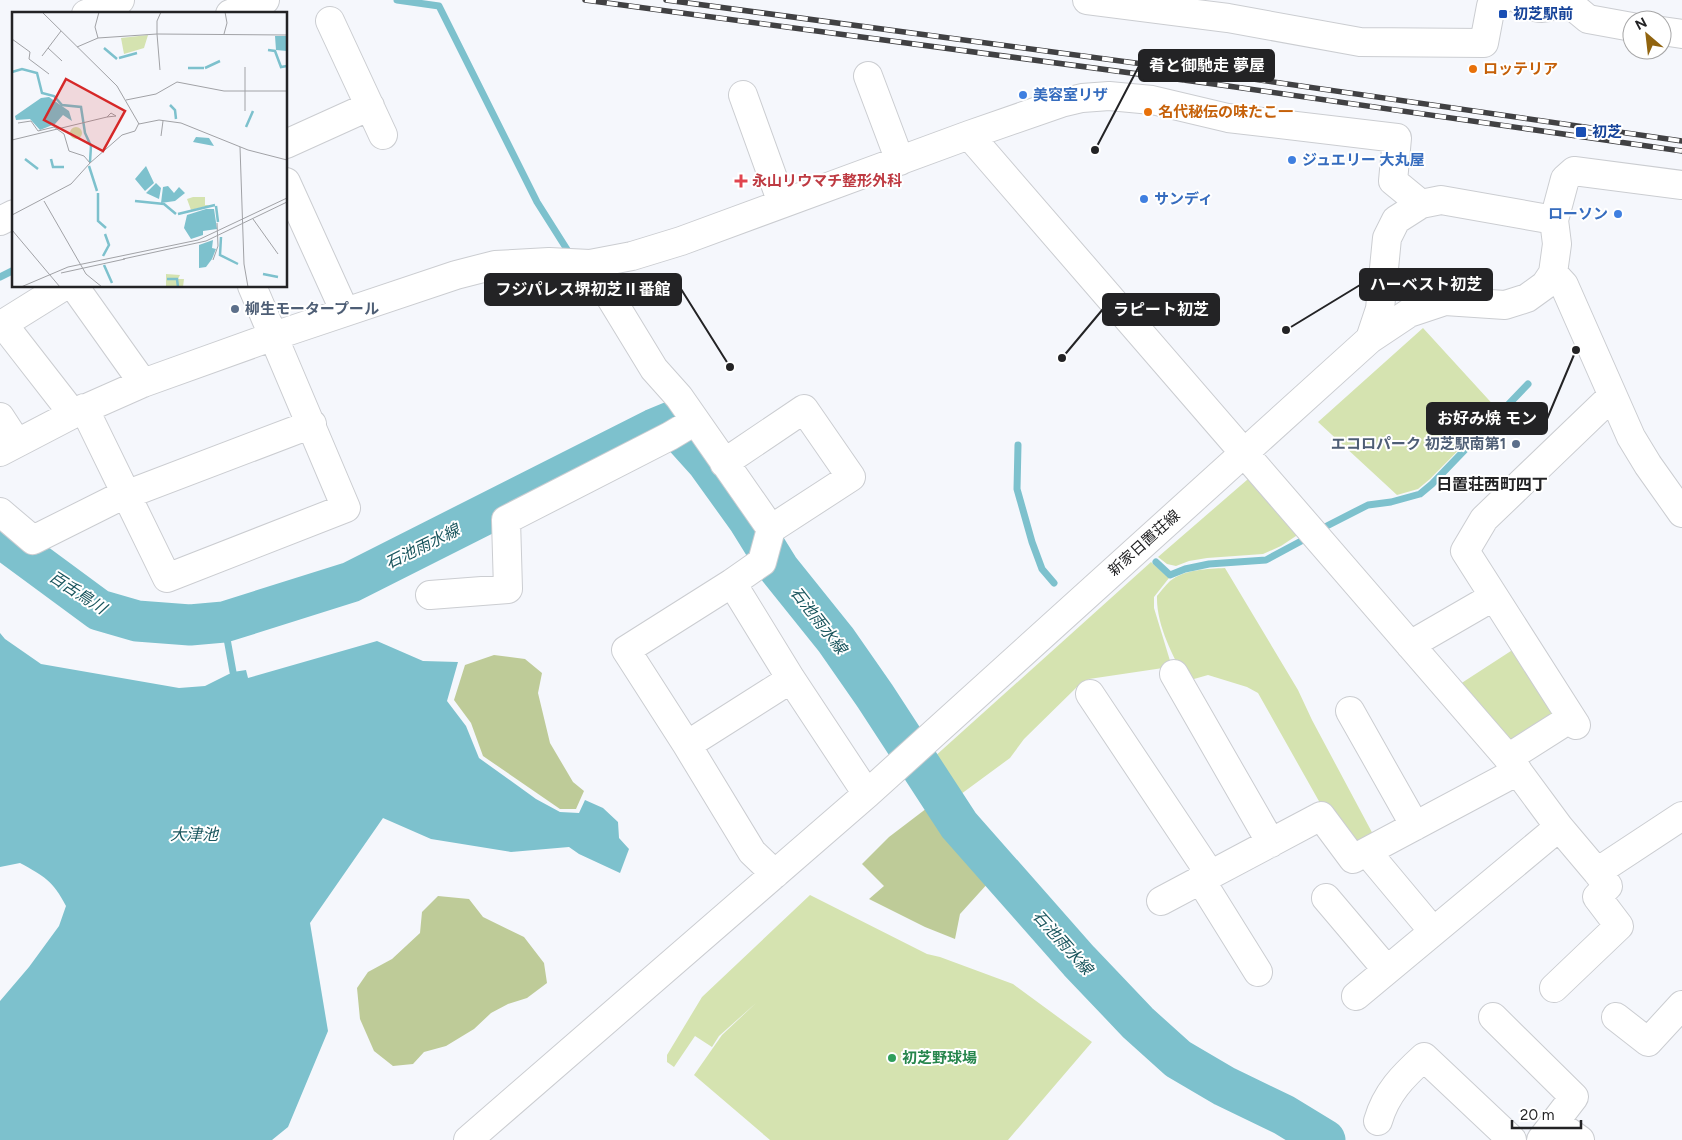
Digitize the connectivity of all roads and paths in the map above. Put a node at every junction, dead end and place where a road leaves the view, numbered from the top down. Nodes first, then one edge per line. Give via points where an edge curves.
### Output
1 (121, 0) edge
2 (265, 0) edge
3 (1087, 0) edge
4 (1501, 0) edge
5 (1520, 0) edge
6 (1564, 0) edge
7 (91, 12) edge
8 (128, 12) edge
9 (235, 12) edge
10 (330, 21) dead end
11 (1622, 25) edge
12 (868, 76) dead end
13 (743, 95) dead end
14 (370, 106) junction
15 (384, 135) dead end
16 (969, 135) junction
17 (288, 143) edge
18 (900, 161) junction
19 (1682, 185) edge
20 (288, 186) edge
21 (782, 203) junction
22 (1421, 204) junction
23 (12, 215) edge
24 (1554, 220) junction
25 (0, 221) edge
26 (590, 264) junction
27 (1553, 273) junction
28 (61, 288) edge
29 (75, 288) edge
30 (253, 288) edge
31 (345, 312) junction
32 (274, 336) junction
33 (1370, 339) junction
34 (143, 383) junction
35 (1612, 396) junction
36 (78, 411) junction
37 (0, 417) edge
38 (695, 421) junction
39 (312, 424) junction
40 (9, 448) edge
41 (1244, 452) junction
42 (724, 463) junction
43 (127, 495) junction
44 (0, 512) edge
45 (1682, 514) edge
46 (766, 545) junction
47 (732, 583) junction
48 (430, 595) dead end
49 (1493, 596) junction
50 (1410, 645) junction
51 (1174, 674) dead end
52 (791, 678) junction
53 (1090, 694) dead end
54 (1350, 711) dead end
55 (687, 745) junction
56 (1513, 765) junction
57 (866, 794) junction
58 (1682, 816) edge
59 (1415, 826) junction
60 (1559, 827) junction
61 (1271, 843) junction
62 (1367, 852) junction
63 (1597, 872) junction
64 (775, 874) junction
65 (1205, 877) junction
66 (1326, 898) dead end
67 (1161, 901) dead end
68 (1433, 931) junction
69 (1387, 970) junction
70 (1258, 972) dead end
71 (1569, 979) dead end
72 (1356, 996) dead end
73 (1682, 1005) edge
74 (1493, 1017) dead end
75 (1616, 1017) dead end
76 (1378, 1121) dead end
77 (1548, 1131) edge
78 (468, 1140) edge
79 (1512, 1140) edge
80 (1580, 1140) edge

1 - 7 street
1 - 8 street
2 - 9 street
3 - 4 street via 1228,18 1360,42 1484,43 1491,6
5 - 6 street via 1528,6 1547,8
6 - 11 street via 1588,19
10 - 14 street
12 - 18 street
13 - 21 street
14 - 15 street
14 - 17 street
16 - 18 street
16 - 22 street via 1082,98 1109,96 1152,100 1228,118 1397,138 1393,181
16 - 41 street
18 - 21 street
19 - 24 street via 1574,171 1565,179
20 - 31 street
21 - 26 street via 681,242
22 - 24 street via 1441,200
22 - 33 street via 1396,220 1387,238 1380,309
23 - 25 street
24 - 27 street
26 - 31 street via 494,264
26 - 38 street via 654,369
27 - 33 street, 新家日置荘線 via 1545,285 1527,298 1505,305 1445,301 1409,313
27 - 35 street via 1564,285
28 - 36 street via 3,324
29 - 34 street
30 - 32 street
31 - 32 street
32 - 34 street
32 - 39 street
33 - 41 street, 新家日置荘線
34 - 36 street
35 - 45 street via 1631,437
35 - 49 street via 1484,519 1465,551
36 - 40 street
36 - 43 street
37 - 40 street
38 - 42 street
38 - 48 street via 506,520 508,589
39 - 43 street
39 - 43 street via 346,508 167,578
41 - 50 street
41 - 57 street, 新家日置荘線
42 - 46 street
42 - 46 street via 804,409 851,478
43 - 44 street via 33,540
46 - 47 street
47 - 52 street
47 - 55 street via 626,650
49 - 50 street
49 - 56 street via 1573,722
50 - 56 street
51 - 61 street
52 - 55 street
52 - 57 street
53 - 65 street
54 - 59 street
55 - 64 street via 752,852
56 - 59 street
56 - 60 street
57 - 64 street, 新家日置荘線
58 - 63 street
59 - 62 street
60 - 63 street
60 - 68 street
61 - 62 street via 1321,816 1353,859
61 - 65 street
62 - 68 street
63 - 71 street via 1608,886 1597,897 1618,926
64 - 78 street, 新家日置荘線
65 - 67 street
65 - 70 street
66 - 69 street
68 - 69 street
69 - 72 street
73 - 75 street via 1648,1042
74 - 77 street via 1574,1097
76 - 79 street via 1382,1106 1400,1079 1424,1057
77 - 80 street

